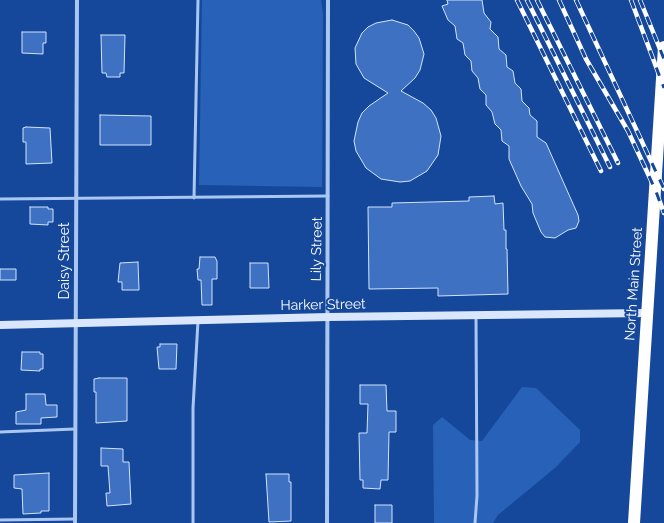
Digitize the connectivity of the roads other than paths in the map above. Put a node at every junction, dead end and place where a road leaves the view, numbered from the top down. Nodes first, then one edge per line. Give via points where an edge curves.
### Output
1 (77, 0) edge
2 (198, 0) edge
3 (328, 0) edge
4 (664, 47) edge
5 (329, 196) junction
6 (194, 198) junction
7 (0, 199) edge
8 (76, 200) junction
9 (647, 313) junction
10 (476, 315) junction
11 (328, 318) junction
12 (198, 321) junction
13 (76, 324) junction
14 (0, 325) edge
15 (75, 429) junction
16 (0, 432) edge
17 (0, 520) edge
18 (75, 521) edge
19 (193, 523) edge
20 (327, 523) edge
21 (475, 523) edge
22 (634, 523) edge

1 - 8 street, Daisy Street
2 - 6 lane
3 - 5 street, Lily Street
4 - 9 highway, North Main Street
5 - 6 lane
5 - 11 street, Lily Street
6 - 8 lane
7 - 8 lane
8 - 13 street, Daisy Street
9 - 10 street, Harker Street
9 - 22 highway, North Main Street
10 - 11 street, Harker Street
10 - 21 lane
11 - 12 street, Harker Street
11 - 20 street, Lily Street
12 - 13 street, Harker Street
12 - 19 lane via 193,408
13 - 14 street, Harker Street
13 - 15 street, Daisy Street
15 - 16 lane
15 - 18 street, Daisy Street
17 - 18 lane

